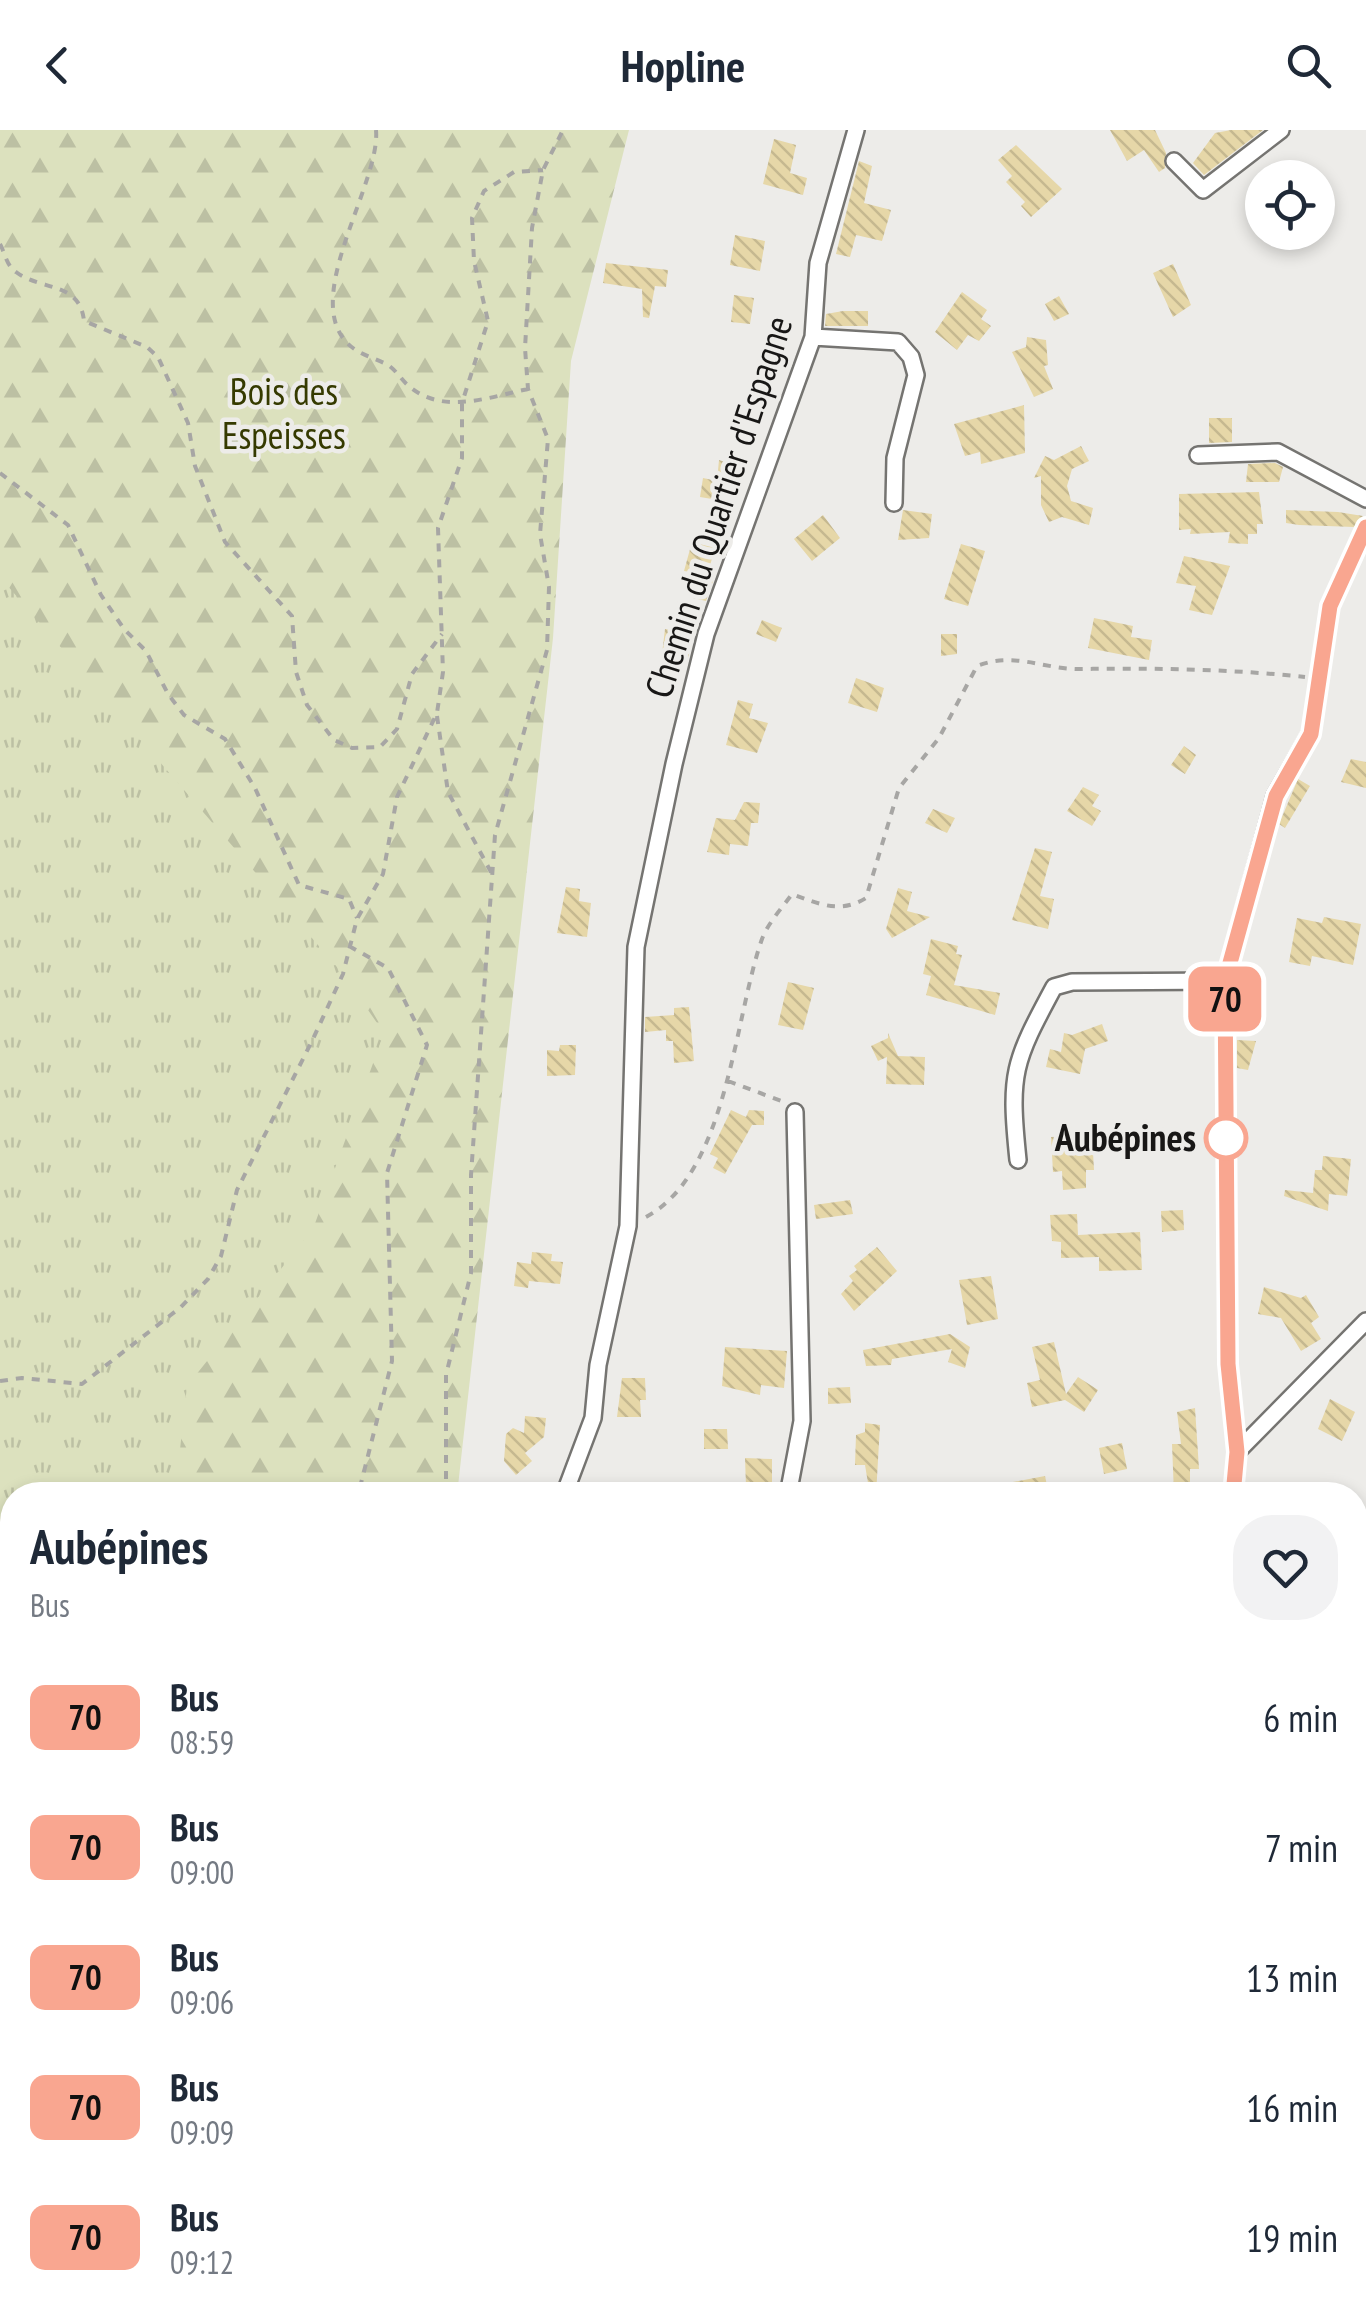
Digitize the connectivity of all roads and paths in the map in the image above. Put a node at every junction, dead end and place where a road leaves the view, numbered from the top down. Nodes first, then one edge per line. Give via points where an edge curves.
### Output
1 (376, 130) edge
2 (561, 130) edge
3 (856, 130) edge
4 (1281, 130) edge
5 (1174, 162) dead end
6 (543, 170) junction
7 (0, 244) edge
8 (813, 337) junction
9 (528, 389) junction
10 (462, 404) junction
11 (1198, 455) dead end
12 (0, 473) edge
13 (1366, 499) edge
14 (894, 503) dead end
15 (1366, 527) edge
16 (444, 630) junction
17 (1319, 678) junction
18 (436, 713) junction
19 (492, 874) junction
20 (357, 919) junction
21 (349, 946) junction
22 (1225, 981) junction
23 (728, 1081) junction
24 (795, 1112) joint
25 (1018, 1160) dead end
26 (628, 1226) junction
27 (1366, 1322) edge
28 (0, 1382) edge
29 (1237, 1452) junction
30 (361, 1482) edge
31 (446, 1482) edge
32 (569, 1482) edge
33 (790, 1482) edge
34 (1234, 1482) edge

1 - 10 path via 378,153 334,267 338,328 352,347 391,367 409,387 431,400
2 - 6 path
3 - 8 street, Chemin du Quartier d'Espagne via 818,262
4 - 5 street via 1204,190
6 - 9 path via 532,228
6 - 10 path via 514,172 484,191 472,218 488,321
7 - 16 path via 18,274 67,290 82,306 84,321 158,356 188,422 195,466 225,542 292,616 296,672 307,704 334,740 352,748 380,746 397,729 412,674
8 - 14 street via 898,342 910,357 916,375 895,458
8 - 26 street, Chemin du Quartier d'Espagne via 706,634 636,947
9 - 10 path
9 - 19 path via 548,440 540,534 549,587 548,650 495,835
10 - 16 path via 462,458 438,528
11 - 13 street via 1278,452
12 - 20 path via 68,525 102,595 146,651 168,694 184,715 225,739 299,884 350,900
15 - 17 street via 1330,606
16 - 18 path
17 - 22 street via 1311,734 1276,796
17 - 23 path via 1222,668 1079,670 998,658 977,666 939,738 899,788 866,898 850,908 792,894 763,937
18 - 19 path via 448,792
18 - 20 path via 397,797 384,874
19 - 31 path via 470,1175 471,1273 446,1375
20 - 21 path
21 - 28 path via 312,1041 237,1190 208,1279 82,1384
21 - 30 path via 388,968 427,1045 387,1172 392,1362
22 - 25 street via 1054,986 1014,1073
22 - 29 street via 1228,1364
23 - 24 path via 780,1098
23 - 26 path via 687,1181 663,1208
24 - 33 street via 802,1421
26 - 32 street, Chemin du Quartier d'Espagne via 593,1418
27 - 29 street
29 - 34 street

